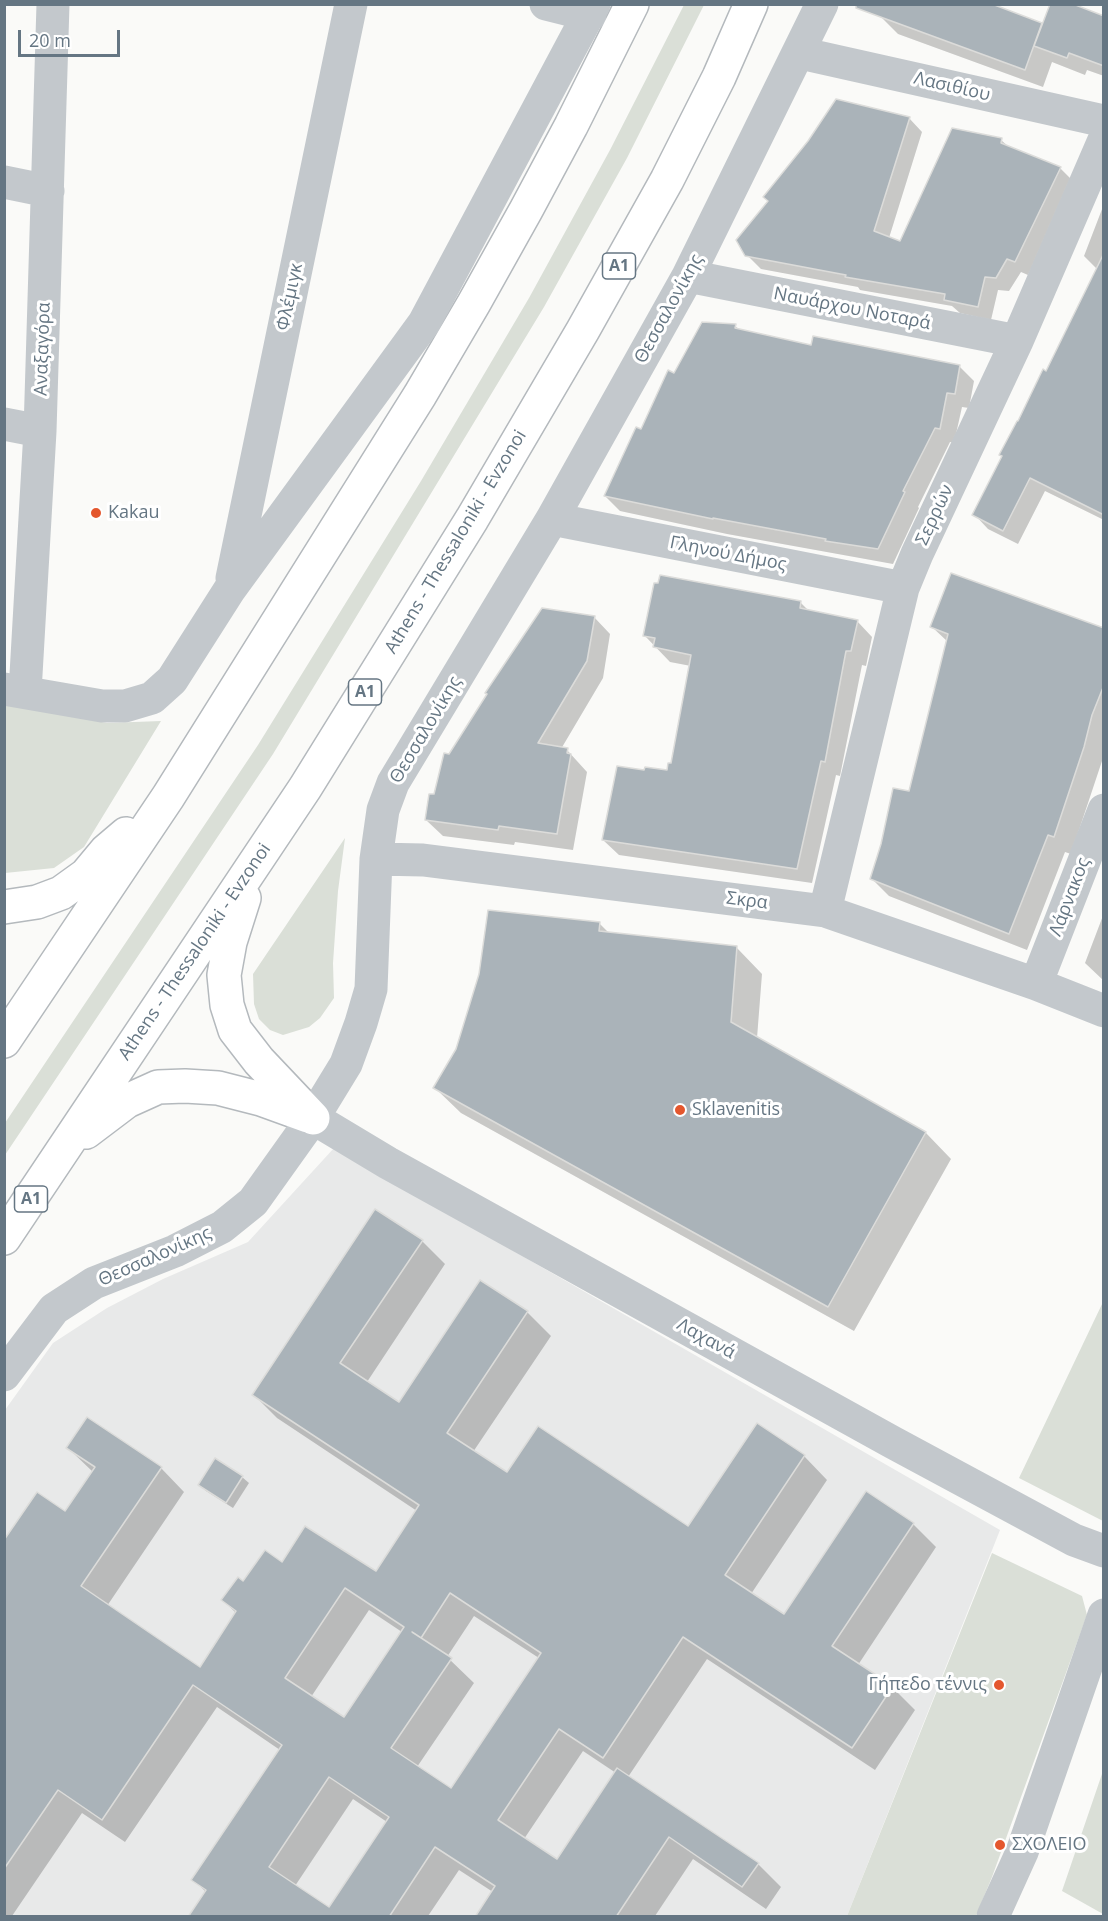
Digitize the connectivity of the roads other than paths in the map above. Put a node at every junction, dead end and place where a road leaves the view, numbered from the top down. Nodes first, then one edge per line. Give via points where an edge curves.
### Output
1 (53, 4) edge
2 (351, 4) edge
3 (546, 4) edge
4 (632, 4) edge
5 (751, 4) edge
6 (822, 4) edge
7 (592, 10) edge
8 (800, 53) junction
9 (1104, 121) edge
10 (1104, 140) edge
11 (4, 182) edge
12 (48, 191) junction
13 (688, 276) junction
14 (1017, 341) junction
15 (4, 424) edge
16 (40, 431) junction
17 (552, 519) junction
18 (903, 588) junction
19 (230, 589) junction
20 (15, 690) edge
21 (168, 796) junction
22 (1104, 810) edge
23 (376, 859) junction
24 (255, 863) junction
25 (4, 907) edge
26 (825, 911) junction
27 (1036, 984) junction
28 (1104, 1011) edge
29 (4, 1041) edge
30 (313, 1118) junction
31 (57, 1160) junction
32 (4, 1239) edge
33 (4, 1375) edge
34 (1104, 1551) edge
35 (1104, 1615) edge
36 (994, 1916) edge

1 - 12 street, Αναξαγόρα
2 - 19 street, Φλέμιγκ
3 - 7 street
4 - 21 highway via 566,136 474,303
5 - 24 highway, Athens - Thessaloniki - Evzonoi / Α1 via 667,180 583,330 472,519
6 - 8 street, Θεσσαλονίκης
7 - 19 street via 424,323
8 - 9 street, Λασιθίου
8 - 13 street, Θεσσαλονίκης
10 - 14 street, Σερρών
11 - 12 street
12 - 16 street, Αναξαγόρα
13 - 14 street, Ναυάρχου Νοταρά
13 - 17 street, Θεσσαλονίκης
14 - 18 street, Σερρών
15 - 16 street
16 - 20 street, Αναξαγόρα
17 - 18 street, Γληνού Δήμος
17 - 23 street, Θεσσαλονίκης via 393,783 383,810
18 - 26 street, Σερρών
19 - 20 street via 172,680 153,698 125,706 102,706
21 - 25 highway via 106,851 86,875 61,893 37,902
21 - 29 highway
22 - 27 street, Λάρνακος
23 - 26 street, Σκρα via 423,860
23 - 30 street, Θεσσαλονίκης via 371,989 346,1064
24 - 30 highway via 230,942 224,975 226,1005 236,1030 259,1061
24 - 31 highway, Athens - Thessaloniki - Evzonoi / Α1
26 - 27 street, Σκρα
27 - 28 street, Σκρα
30 - 31 highway via 218,1089 158,1087 127,1101 83,1134
30 - 33 street, Θεσσαλονίκης via 253,1202 222,1227 175,1251 94,1283 54,1309
30 - 34 street, Λαχανά via 881,1436 1074,1540
31 - 32 highway, Athens - Thessaloniki - Evzonoi / Α1
35 - 36 street via 1022,1852

